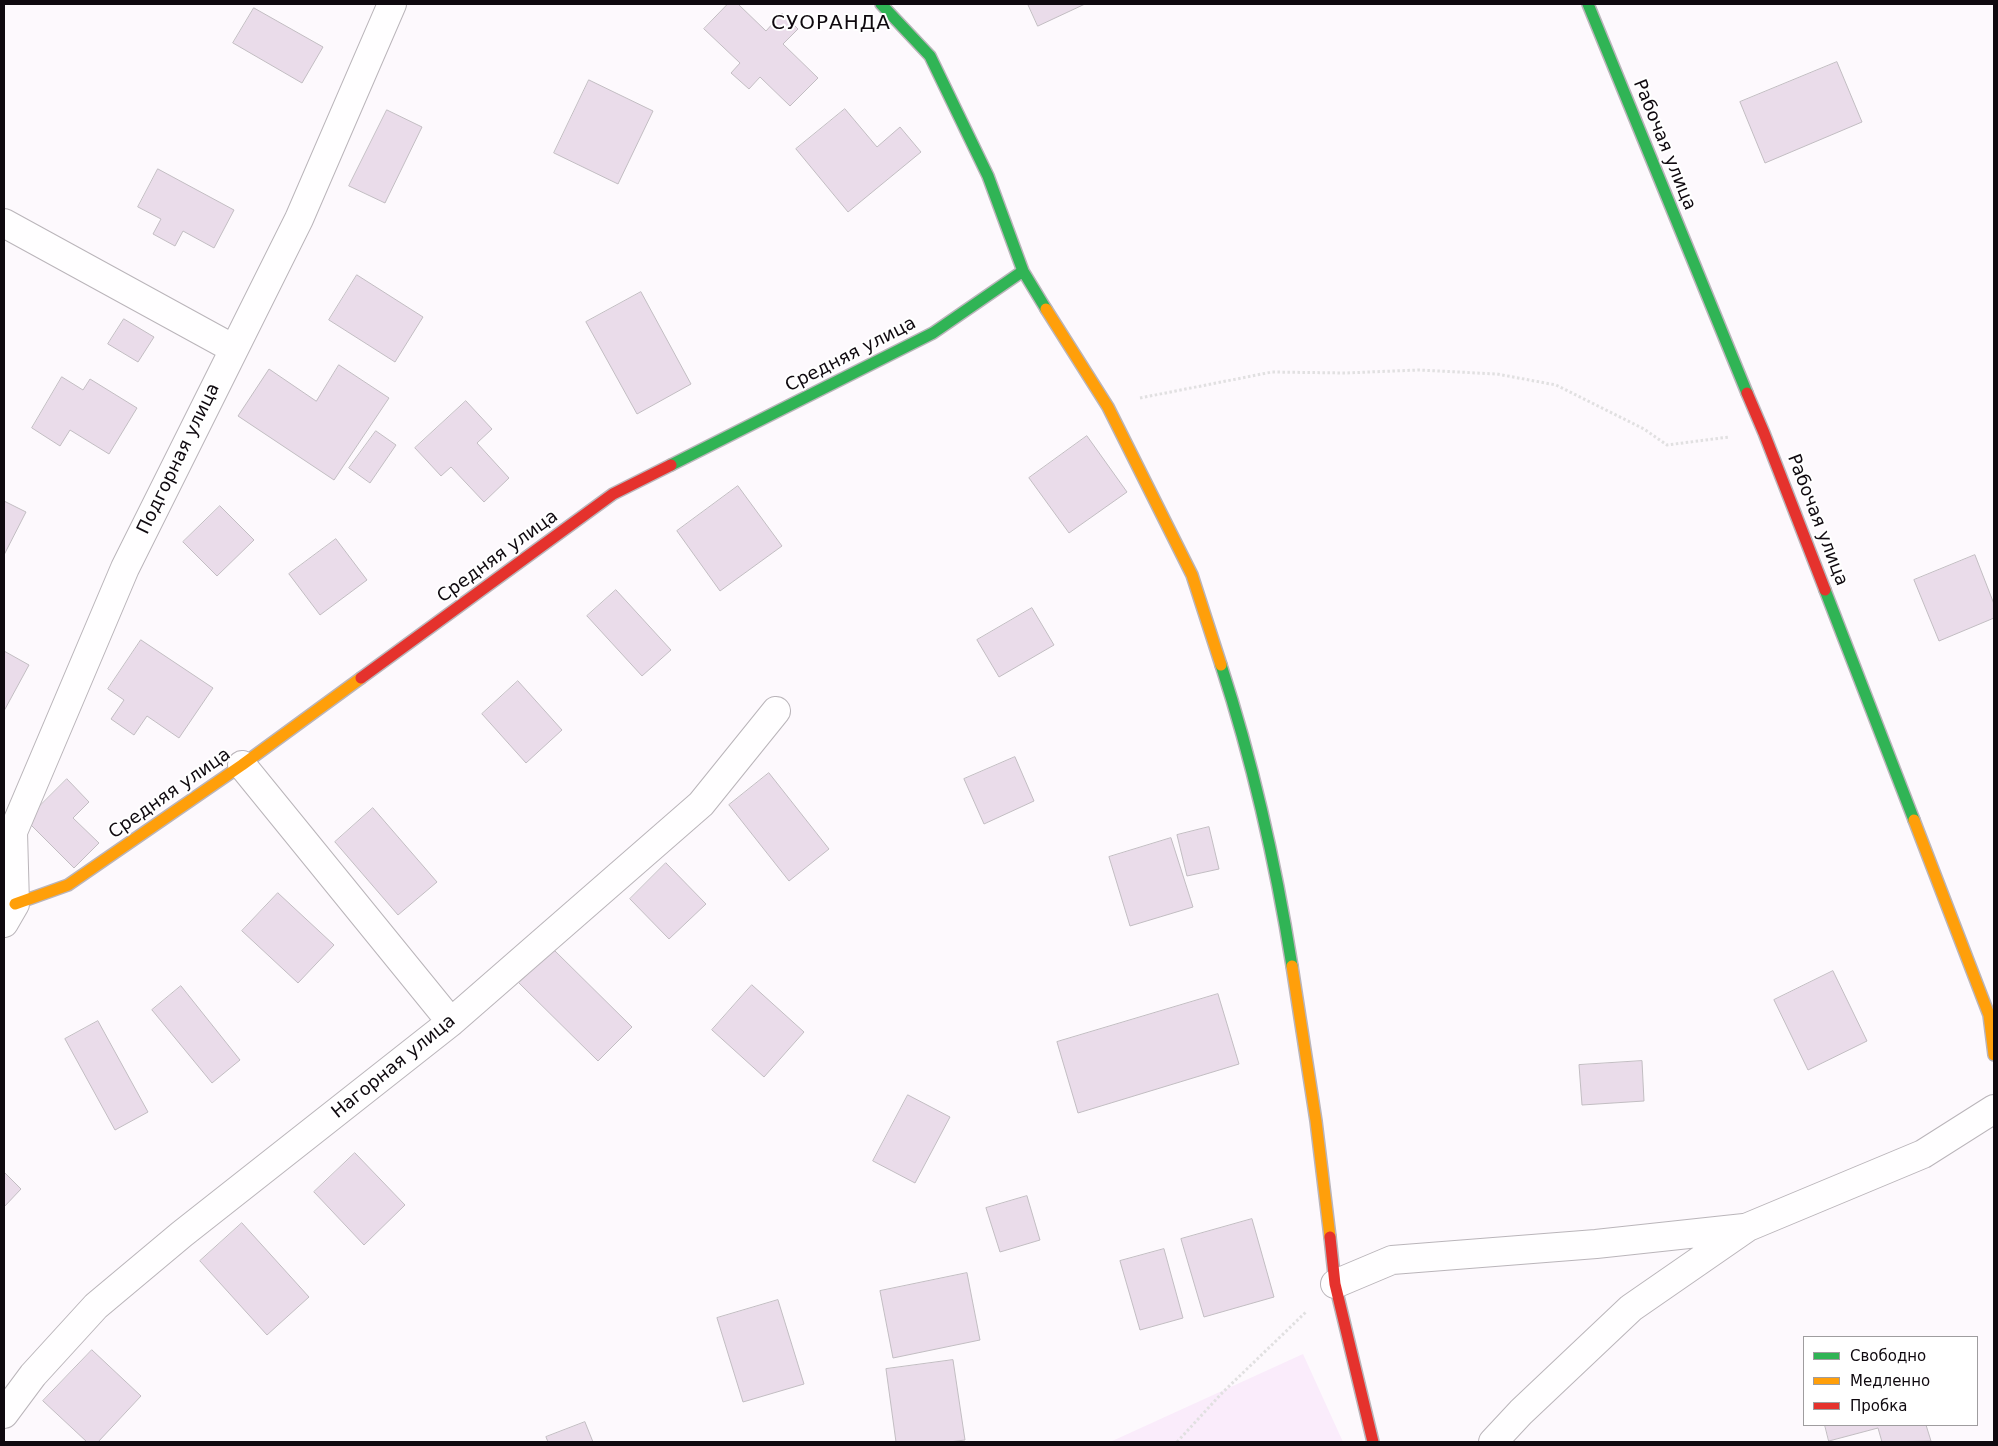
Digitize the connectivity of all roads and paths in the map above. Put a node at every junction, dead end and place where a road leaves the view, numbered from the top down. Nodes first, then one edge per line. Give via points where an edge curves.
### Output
1 (392, 4) edge
2 (881, 4) edge
3 (1588, 4) edge
4 (4, 223) edge
5 (1023, 271) junction
6 (234, 349) junction
7 (1108, 407) junction
8 (1764, 433) junction
9 (776, 711) dead end
10 (242, 765) junction
11 (9, 914) edge
12 (451, 1022) junction
13 (1994, 1055) edge
14 (1994, 1109) edge
15 (1748, 1227) junction
16 (1334, 1284) junction
17 (4, 1414) edge
18 (1177, 1442) edge
19 (1373, 1442) edge
20 (1493, 1442) edge

1 - 6 street, Подгорная улица via 299,219
2 - 5 street via 930,56 988,176
3 - 8 street, Рабочая улица
4 - 6 street
5 - 7 street
5 - 10 street, Средняя улица via 932,333 613,494
6 - 11 street, Подгорная улица via 125,568 13,832
7 - 8 path via 1272,372 1418,370 1497,374 1556,385 1644,429 1667,445
7 - 16 street via 1192,575 1236,713 1280,891 1316,1121
8 - 13 street, Рабочая улица via 1989,1015
9 - 12 street, Нагорная улица via 701,804
10 - 11 street, Средняя улица via 68,885
10 - 12 street
12 - 17 street, Нагорная улица via 96,1306
14 - 15 street via 1923,1154
15 - 16 street via 1596,1244 1392,1260
15 - 20 street via 1631,1308
16 - 18 path via 1222,1393
16 - 19 street

